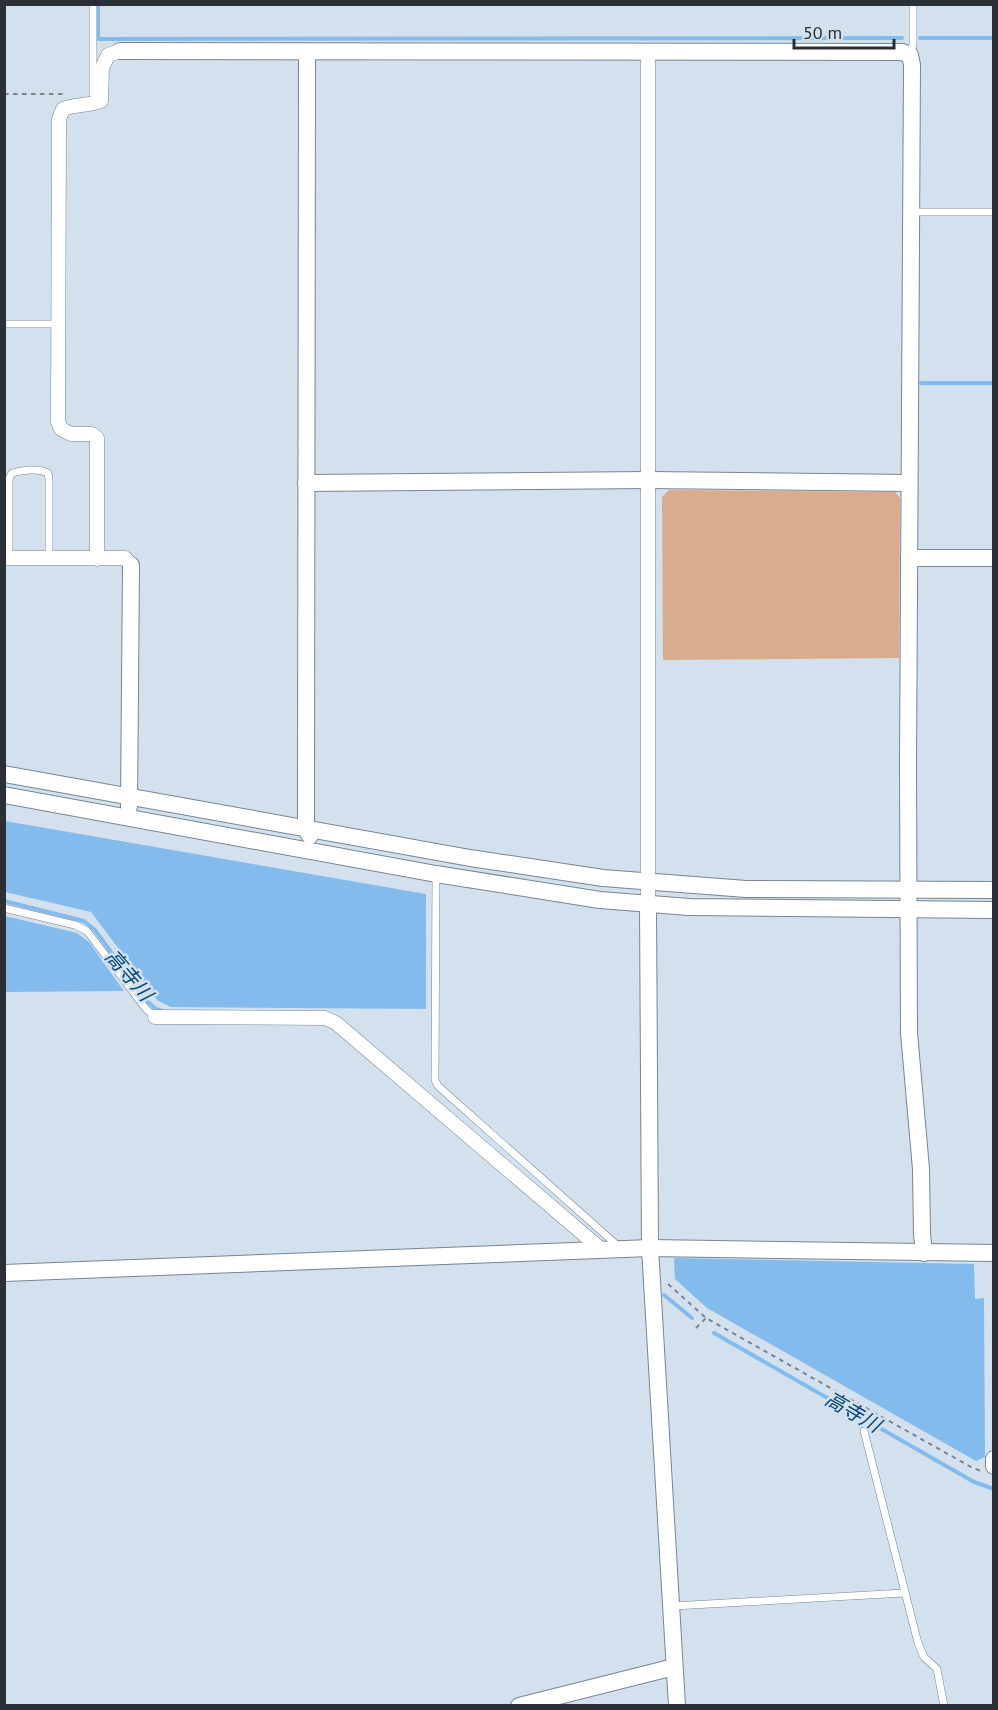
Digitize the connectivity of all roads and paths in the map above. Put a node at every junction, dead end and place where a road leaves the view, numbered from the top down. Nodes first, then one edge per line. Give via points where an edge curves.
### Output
1 (93, 4) edge
2 (913, 4) edge
3 (120, 51) joint
4 (307, 52) junction
5 (648, 53) junction
6 (910, 55) junction
7 (4, 94) edge
8 (97, 98) junction
9 (911, 212) junction
10 (993, 212) edge
11 (4, 324) edge
12 (59, 324) junction
13 (649, 480) junction
14 (306, 483) junction
15 (909, 483) junction
16 (7, 558) edge
17 (909, 558) junction
18 (993, 558) edge
19 (49, 559) junction
20 (98, 559) junction
21 (131, 565) joint
22 (4, 774) edge
23 (4, 795) edge
24 (129, 796) junction
25 (129, 817) junction
26 (306, 829) junction
27 (272, 844) junction
28 (329, 854) junction
29 (436, 874) junction
30 (648, 883) junction
31 (909, 890) junction
32 (993, 890) edge
33 (648, 905) junction
34 (4, 908) edge
35 (909, 909) junction
36 (993, 910) edge
37 (155, 1017) joint
38 (622, 1249) junction
39 (602, 1250) junction
40 (924, 1253) junction
41 (993, 1253) edge
42 (650, 1255) junction
43 (4, 1273) edge
44 (706, 1318) junction
45 (696, 1328) dead end
46 (864, 1431) dead end
47 (991, 1466) edge
48 (904, 1593) junction
49 (671, 1606) junction
50 (675, 1667) junction
51 (519, 1706) edge
52 (677, 1706) edge
53 (944, 1706) edge

1 - 8 lane
2 - 6 lane
3 - 4 street
3 - 8 street via 108,55
4 - 5 street
4 - 14 street
5 - 6 street
5 - 13 street
6 - 9 street
7 - 8 path
8 - 12 street via 93,105 63,109 59,119
9 - 10 lane
9 - 15 street
11 - 12 lane
12 - 20 street via 58,422 61,429 71,434 92,434 97,438
13 - 14 street
13 - 15 street
13 - 30 street
14 - 26 street
15 - 17 street
16 - 19 street
16 - 19 lane via 9,479 16,471 44,471 49,479
17 - 18 street
17 - 31 street
19 - 20 street
20 - 21 street via 124,558
21 - 24 street
22 - 24 street
23 - 25 street
24 - 25 street
24 - 26 street
25 - 27 street
26 - 27 street via 284,843
26 - 28 street via 313,842
26 - 30 street via 481,860
27 - 28 street
28 - 29 street
29 - 33 street
29 - 38 lane via 435,1080
30 - 31 street via 746,890
30 - 33 street
31 - 32 street
31 - 35 street
33 - 35 street
33 - 42 street
34 - 37 lane via 87,931
35 - 36 street
35 - 40 street via 909,1033
37 - 39 street via 325,1018 336,1023
38 - 39 street
38 - 42 street
39 - 43 street
40 - 41 street
40 - 42 street
42 - 44 path via 669,1285
42 - 49 street
44 - 45 path
44 - 47 path via 971,1467
46 - 48 lane
48 - 49 lane
48 - 53 lane via 924,1657 937,1669
49 - 50 street
50 - 51 street
50 - 52 street

